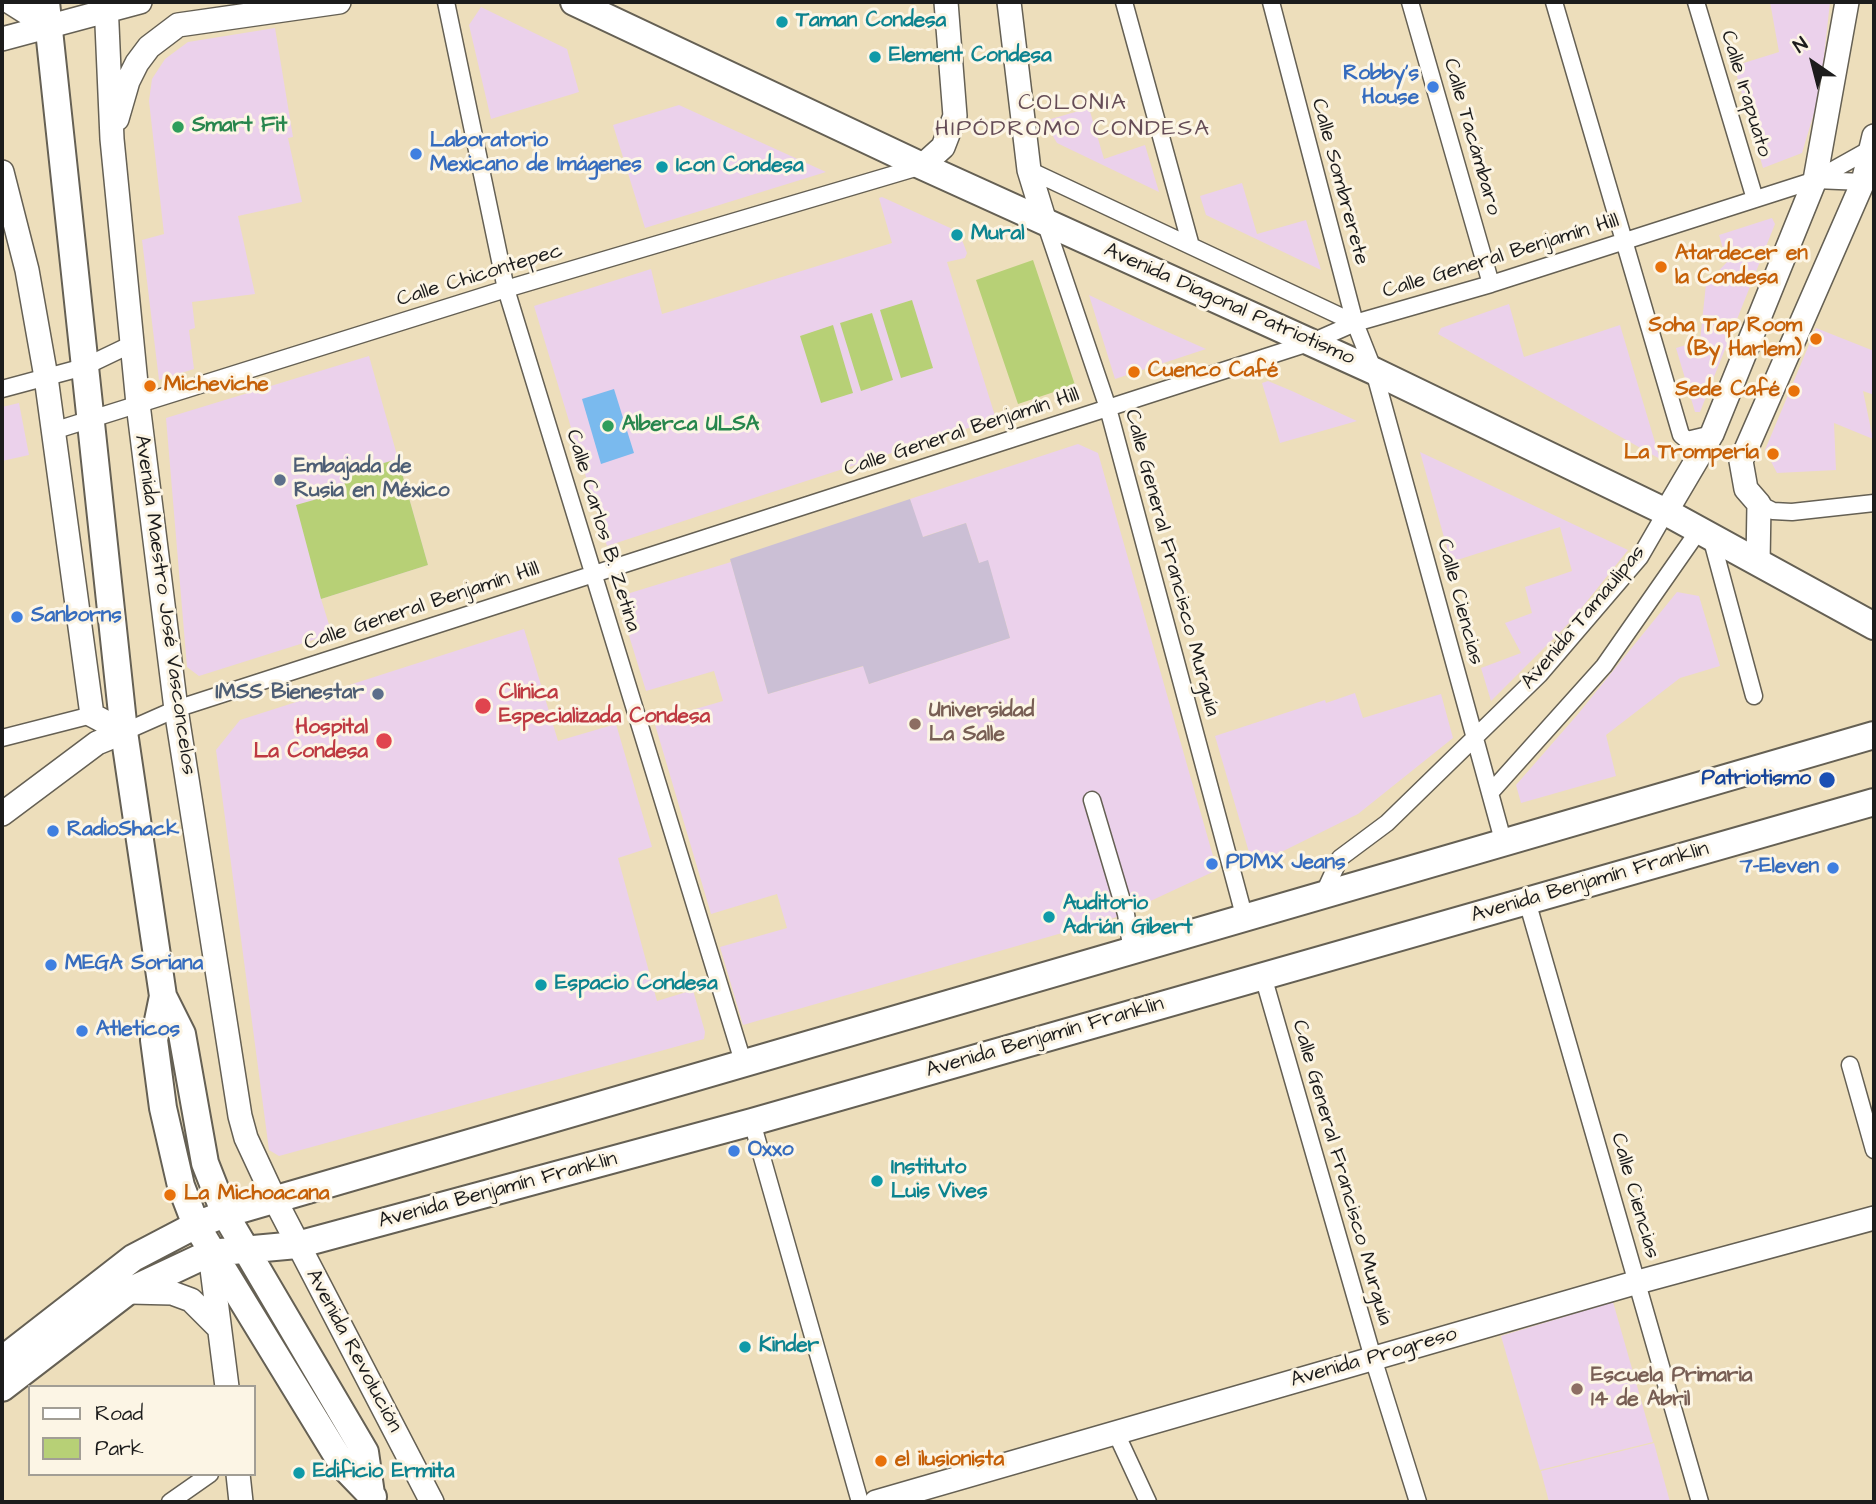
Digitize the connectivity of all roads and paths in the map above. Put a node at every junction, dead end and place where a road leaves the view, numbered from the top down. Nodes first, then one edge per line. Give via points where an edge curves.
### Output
1 (10, 2) edge
2 (140, 2) edge
3 (340, 2) edge
4 (446, 2) edge
5 (574, 2) edge
6 (946, 2) edge
7 (1009, 2) edge
8 (1124, 2) edge
9 (1271, 2) edge
10 (1410, 2) edge
11 (1555, 2) edge
12 (1696, 2) edge
13 (1847, 2) edge
14 (107, 5) edge
15 (47, 14) edge
16 (2, 39) edge
17 (112, 139) junction
18 (1874, 143) edge
19 (922, 166) junction
20 (1029, 170) junction
21 (2, 172) edge
22 (1815, 180) junction
23 (1869, 180) edge
24 (1755, 199) junction
25 (1045, 222) junction
26 (1624, 241) junction
27 (1191, 246) junction
28 (1491, 284) junction
29 (506, 289) junction
30 (1354, 323) junction
31 (1312, 342) junction
32 (132, 344) junction
33 (84, 367) junction
34 (1374, 370) junction
35 (46, 377) junction
36 (2, 389) edge
37 (138, 404) junction
38 (1108, 408) junction
39 (89, 420) junction
40 (53, 431) junction
41 (1712, 434) junction
42 (1745, 450) junction
43 (1874, 503) edge
44 (1759, 504) junction
45 (1666, 512) junction
46 (1705, 534) junction
47 (1758, 563) junction
48 (594, 574) junction
49 (1874, 626) edge
50 (1754, 696) dead end
51 (176, 709) junction
52 (92, 715) junction
53 (124, 732) junction
54 (1874, 735) edge
55 (1475, 737) junction
56 (2, 738) edge
57 (1490, 793) junction
58 (1092, 800) dead end
59 (1874, 802) edge
60 (2, 814) edge
61 (1504, 844) junction
62 (1322, 897) junction
63 (1527, 901) junction
64 (1245, 919) junction
65 (1132, 952) junction
66 (1263, 976) junction
67 (163, 996) junction
68 (744, 1065) junction
69 (1850, 1065) dead end
70 (752, 1122) junction
71 (1874, 1150) edge
72 (274, 1198) junction
73 (225, 1214) junction
74 (1874, 1218) edge
75 (196, 1225) junction
76 (298, 1245) junction
77 (247, 1250) junction
78 (210, 1253) junction
79 (1637, 1282) junction
80 (127, 1292) junction
81 (219, 1328) junction
82 (1373, 1358) junction
83 (2, 1360) edge
84 (227, 1385) edge
85 (2, 1388) edge
86 (1116, 1433) junction
87 (207, 1476) edge
88 (238, 1476) edge
89 (374, 1498) edge
90 (170, 1502) edge
91 (241, 1502) edge
92 (432, 1502) edge
93 (860, 1502) edge
94 (876, 1502) edge
95 (1148, 1502) edge
96 (1418, 1502) edge
97 (1700, 1502) edge

1 - 15 main road
2 - 14 main road
3 - 17 main road via 178,25 137,63
4 - 29 street, Calle Carlos B. Zetina
5 - 19 main road, Avenida Diagonal Patriotismo
6 - 19 main road via 955,116 943,147
7 - 20 main road
8 - 27 street
9 - 30 street, Calle Sombrerete
10 - 28 street, Calle Tacámbaro
11 - 26 street
12 - 24 street, Calle Irapuato
13 - 22 main road, Avenida Tamaulipas
14 - 15 main road
14 - 17 main road, Avenida Maestro José Vasconcelos
15 - 16 main road
15 - 33 main road
17 - 32 main road, Avenida Maestro José Vasconcelos
18 - 22 street, Calle General Benjamín Hill
18 - 23 main road
19 - 25 main road, Avenida Diagonal Patriotismo
19 - 29 street, Calle Chicontepec
20 - 25 main road
20 - 27 street
21 - 35 main road via 25,258
22 - 23 street, Calle General Benjamín Hill
22 - 24 street, Calle General Benjamín Hill
22 - 41 main road, Avenida Tamaulipas
23 - 42 main road
24 - 26 street, Calle General Benjamín Hill
25 - 31 main road, Avenida Diagonal Patriotismo
25 - 38 street, Calle General Francisco Murguía
26 - 28 street, Calle General Benjamín Hill
26 - 41 street via 1681,435 1687,440
27 - 30 street
28 - 30 street, Calle General Benjamín Hill
29 - 37 street, Calle Chicontepec
29 - 48 street, Calle Carlos B. Zetina
30 - 31 street, Calle General Benjamín Hill
30 - 34 street, Calle Sombrerete
31 - 34 main road, Avenida Diagonal Patriotismo
31 - 38 street, Calle General Benjamín Hill
32 - 33 street
32 - 37 main road, Avenida Maestro José Vasconcelos
33 - 35 street
33 - 39 main road
34 - 45 main road, Avenida Diagonal Patriotismo
34 - 55 street, Calle Ciencias
35 - 36 street
35 - 40 main road
37 - 39 street, Calle Chicontepec
37 - 51 main road, Avenida Maestro José Vasconcelos
38 - 48 street, Calle General Benjamín Hill
38 - 64 street, Calle General Francisco Murguía
39 - 40 street, Calle Chicontepec
39 - 53 main road
40 - 52 main road
41 - 42 main road via 1723,434
41 - 45 main road, Avenida Tamaulipas
42 - 44 main road via 1741,461 1746,489
43 - 44 street via 1793,512 1773,511
44 - 47 main road
45 - 46 main road, Avenida Diagonal Patriotismo
45 - 55 street, Avenida Tamaulipas via 1640,557 1539,676
46 - 47 main road, Avenida Diagonal Patriotismo
46 - 50 street
46 - 57 street, Avenida Tamaulipas via 1604,666
47 - 49 main road, Avenida Diagonal Patriotismo
48 - 51 street, Calle General Benjamín Hill
48 - 68 street, Calle Carlos B. Zetina
51 - 53 street, Calle General Benjamín Hill
51 - 72 main road, Avenida Maestro José Vasconcelos via 240,1116
52 - 53 main road
52 - 56 street
53 - 60 main road via 97,743
53 - 67 main road
54 - 61 main road
55 - 57 street, Calle Ciencias
55 - 62 street, Avenida Tamaulipas via 1387,823 1340,858
57 - 61 street, Calle Ciencias
58 - 65 street via 1126,914
59 - 63 main road, Avenida Benjamín Franklin
61 - 62 main road
62 - 64 main road
63 - 66 main road, Avenida Benjamín Franklin
63 - 79 street, Calle Ciencias
64 - 65 main road
65 - 68 main road
66 - 70 main road, Avenida Benjamín Franklin
66 - 82 street, Calle General Francisco Murguía
67 - 73 main road via 182,1034 205,1163
67 - 75 main road via 154,1040 163,1108 181,1186
68 - 72 main road
69 - 71 street
70 - 76 main road, Avenida Benjamín Franklin
70 - 93 street
72 - 73 main road
72 - 76 main road, Avenida Revolución
73 - 75 main road
73 - 77 main road, Avenida Revolución
74 - 79 main road, Avenida Progreso
75 - 78 main road, Avenida Revolución
75 - 83 main road via 133,1258
76 - 77 main road, Avenida Benjamín Franklin
76 - 92 main road, Avenida Revolución
77 - 78 main road, Avenida Benjamín Franklin
77 - 89 main road, Avenida Revolución via 365,1452
78 - 80 main road
78 - 81 main road
78 - 89 main road, Avenida Revolución via 344,1467
79 - 82 main road, Avenida Progreso
79 - 97 street, Calle Ciencias
80 - 81 main road via 172,1293 191,1300
80 - 85 main road
81 - 84 main road
82 - 86 main road, Avenida Progreso
82 - 96 street, Calle General Francisco Murguía
86 - 94 main road, Avenida Progreso
86 - 95 street
87 - 90 street
88 - 91 main road

